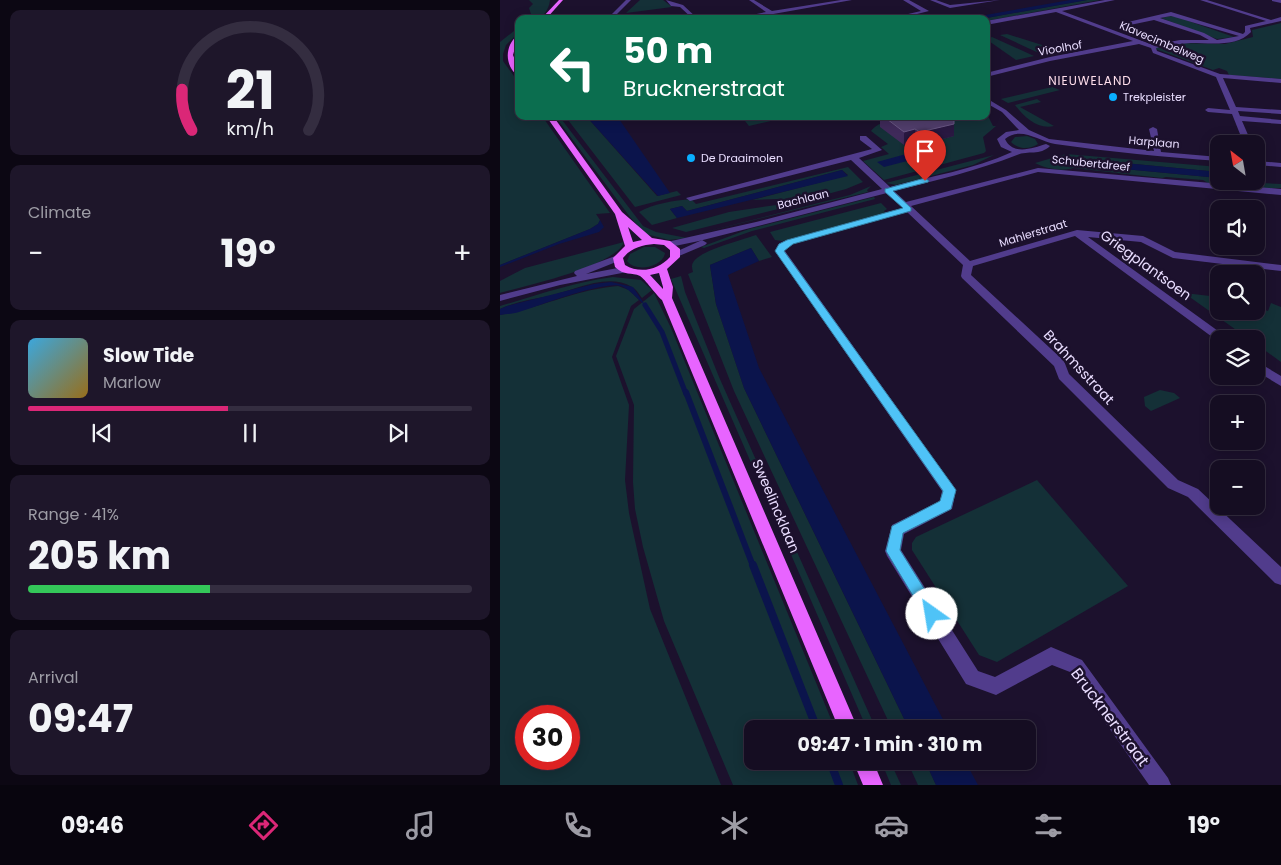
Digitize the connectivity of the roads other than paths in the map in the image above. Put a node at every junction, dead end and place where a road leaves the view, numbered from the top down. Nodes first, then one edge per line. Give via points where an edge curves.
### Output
1 (553, 0) edge
2 (561, 0) edge
3 (629, 0) edge
4 (668, 0) edge
5 (751, 0) edge
6 (850, 0) edge
7 (905, 0) edge
8 (932, 0) edge
9 (998, 0) edge
10 (1113, 0) edge
11 (1202, 0) edge
12 (1274, 0) edge
13 (1281, 2) edge
14 (554, 8) junction
15 (1056, 10) junction
16 (1186, 11) dead end
17 (773, 13) junction
18 (1171, 14) junction
19 (547, 15) edge
20 (613, 15) edge
21 (691, 15) edge
22 (760, 15) edge
23 (777, 15) edge
24 (908, 15) edge
25 (1154, 18) junction
26 (1281, 18) edge
27 (1271, 21) junction
28 (990, 22) edge
29 (1130, 23) dead end
30 (1245, 36) junction
31 (515, 40) edge
32 (1139, 42) junction
33 (1216, 42) junction
34 (1152, 47) junction
35 (515, 69) edge
36 (990, 74) edge
37 (1219, 76) junction
38 (1281, 81) edge
39 (990, 102) edge
40 (1208, 110) dead end
41 (1281, 112) edge
42 (1235, 113) junction
43 (1010, 118) junction
44 (552, 120) edge
45 (1281, 122) edge
46 (1153, 129) dead end
47 (1013, 132) junction
48 (1026, 132) junction
49 (1244, 135) edge
50 (863, 138) dead end
51 (1046, 144) junction
52 (1008, 148) junction
53 (1019, 151) junction
54 (1158, 154) junction
55 (853, 157) junction
56 (1210, 158) edge
57 (990, 163) junction
58 (1265, 164) edge
59 (1281, 165) edge
60 (888, 190) junction
61 (1281, 192) edge
62 (690, 198) dead end
63 (906, 207) junction
64 (619, 214) junction
65 (725, 233) junction
66 (1077, 233) junction
67 (649, 241) junction
68 (670, 244) junction
69 (782, 246) joint
70 (630, 247) junction
71 (676, 254) junction
72 (618, 258) junction
73 (968, 264) junction
74 (662, 268) junction
75 (1281, 268) edge
76 (624, 270) junction
77 (643, 273) junction
78 (559, 282) junction
79 (500, 298) edge
80 (667, 298) junction
81 (1210, 331) edge
82 (1265, 370) edge
83 (1281, 382) edge
84 (1281, 578) edge
85 (846, 720) edge
86 (867, 770) edge
87 (873, 785) edge
88 (1161, 785) edge

1 - 14 main road
2 - 14 main road
3 - 20 street
4 - 21 street
5 - 17 street
6 - 17 street
7 - 24 street via 926,11
8 - 9 street via 955,7
10 - 15 street
11 - 27 street
12 - 13 street
14 - 19 main road
15 - 28 street
15 - 32 street, Klavecimbelweg
16 - 18 street
17 - 22 street
17 - 23 street
18 - 25 street
18 - 30 street
25 - 29 street
25 - 33 street
26 - 27 street
27 - 30 street via 1247,27
30 - 33 street
31 - 35 main road via 508,54
32 - 34 street, Klavecimbelweg
32 - 36 street, Vioolhof
33 - 34 street via 1187,41
34 - 37 street, Klavecimbelweg via 1155,52
37 - 38 street, Klavecimbelweg
37 - 42 street
39 - 43 street
40 - 42 street
41 - 42 street
42 - 45 street
42 - 49 street
43 - 47 street
43 - 48 street
44 - 64 main road
46 - 54 street
47 - 48 street
47 - 52 street via 1001,139
48 - 51 street via 1039,135
50 - 55 street via 878,150
51 - 53 street via 1038,150
51 - 54 street, Harplaan
52 - 53 street
52 - 57 street, Bachlaan
53 - 57 street, Bachlaan
54 - 56 street, Harplaan
55 - 60 street
55 - 62 street
57 - 60 street, Bachlaan
58 - 59 street
60 - 63 street, Brahmsstraat
60 - 65 street, Bachlaan
61 - 63 street, Schubertdreef via 1038,170
63 - 69 street, Schubertdreef
63 - 73 street, Brahmsstraat
64 - 67 main road
64 - 70 main road
65 - 68 street, Bachlaan
65 - 71 street, Bachlaan
66 - 73 street, Mahlerstraat
66 - 75 street, Mahlerstraat via 1143,239 1173,255
66 - 81 street, Griegplantsoen
67 - 68 main road
67 - 70 main road
68 - 71 main road
69 - 88 street, Brucknerstraat via 780,251 949,490 946,505 896,530 893,551 972,678 996,686 1051,656 1076,666
70 - 72 main road
71 - 74 main road
72 - 76 main road via 618,265
72 - 78 street
73 - 84 street, Brahmsstraat via 966,276 1060,364 1063,376 1173,484 1193,493
74 - 77 main road
74 - 80 main road, Sweelincklaan via 668,287
76 - 77 main road
76 - 78 street
77 - 80 main road, Sweelincklaan
78 - 79 street
80 - 85 main road, Sweelincklaan
82 - 83 street
86 - 87 main road

